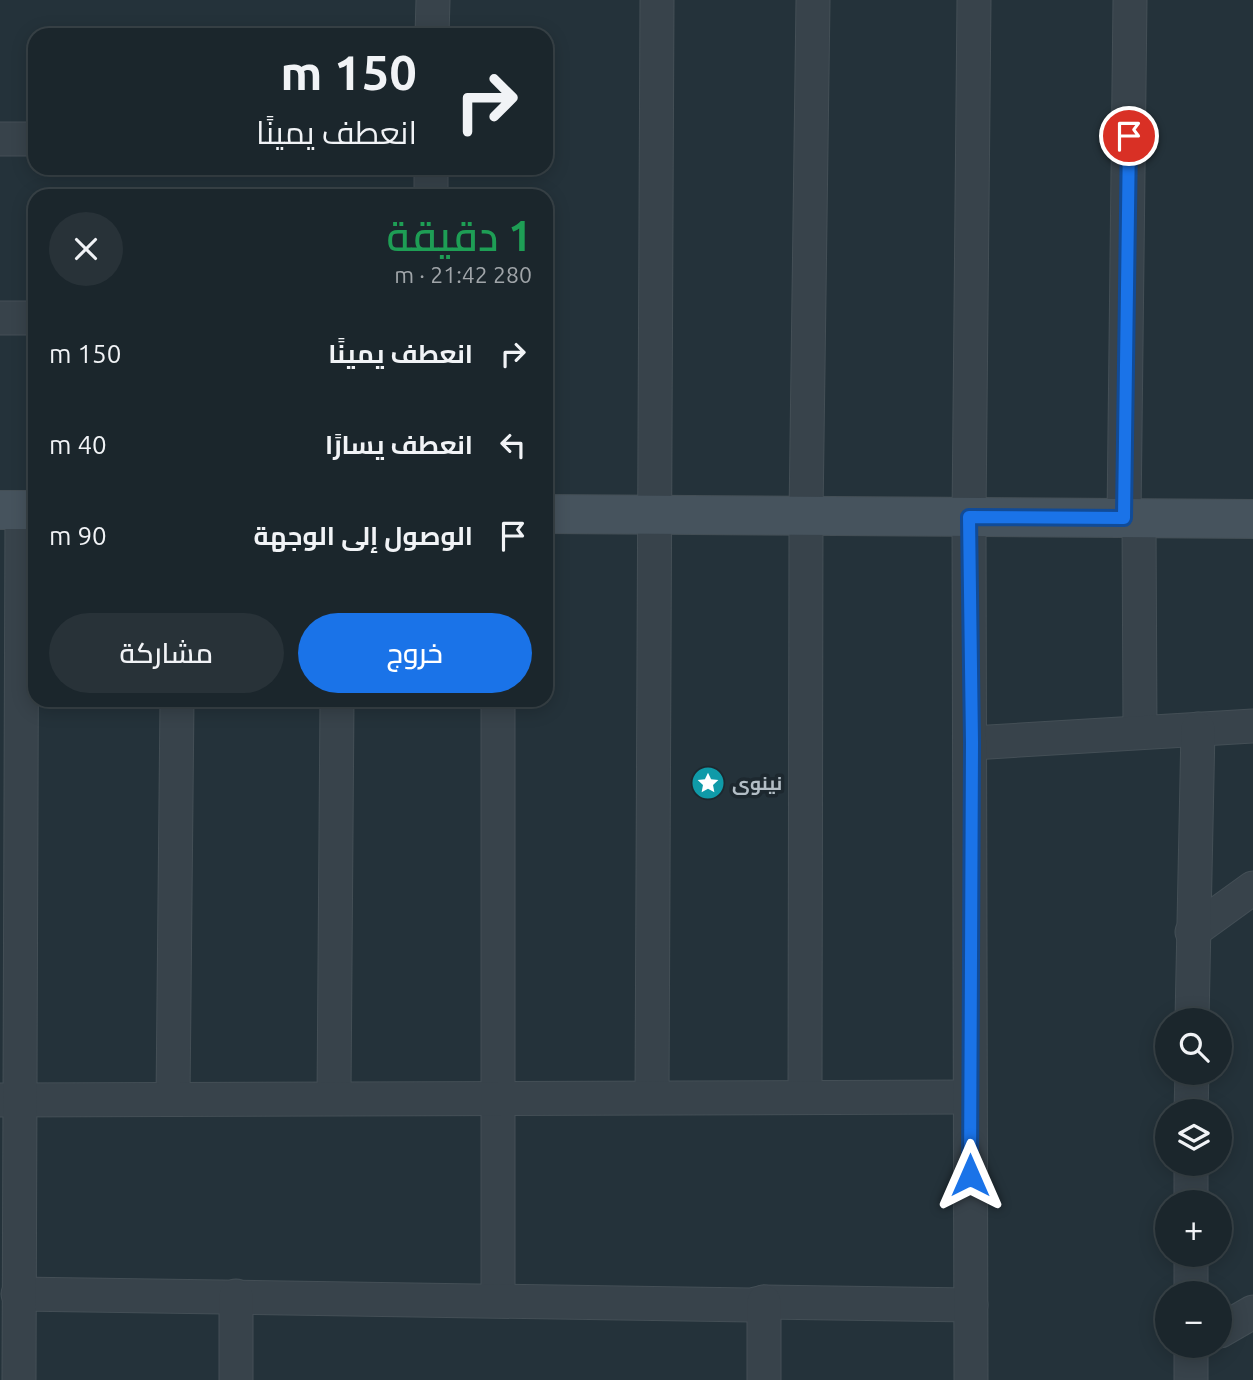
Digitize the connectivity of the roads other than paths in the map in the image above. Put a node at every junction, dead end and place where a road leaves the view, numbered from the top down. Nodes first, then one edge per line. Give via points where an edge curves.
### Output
1 (433, 0) edge
2 (657, 0) edge
3 (813, 0) edge
4 (974, 0) edge
5 (1130, 0) edge
6 (432, 28) edge
7 (0, 139) edge
8 (28, 139) edge
9 (0, 318) edge
10 (28, 318) edge
11 (19, 510) edge
12 (553, 514) edge
13 (654, 515) junction
14 (806, 516) junction
15 (969, 517) junction
16 (1131, 518) junction
17 (1253, 519) edge
18 (177, 707) edge
19 (337, 707) edge
20 (498, 707) edge
21 (1253, 726) edge
22 (1198, 729) junction
23 (1140, 732) junction
24 (972, 743) junction
25 (1253, 888) edge
26 (1192, 932) junction
27 (1192, 1008) edge
28 (334, 1097) junction
29 (652, 1097) junction
30 (804, 1097) junction
31 (969, 1097) junction
32 (497, 1098) junction
33 (173, 1099) junction
34 (10, 1100) edge
35 (18, 1293) junction
36 (236, 1296) junction
37 (498, 1299) junction
38 (764, 1302) junction
39 (971, 1305) junction
40 (1253, 1312) edge
41 (1232, 1324) edge
42 (19, 1380) edge
43 (236, 1380) edge
44 (764, 1380) edge
45 (971, 1380) edge

1 - 6 street
2 - 13 street
3 - 14 street
4 - 15 street
5 - 16 street
7 - 8 street
9 - 10 street
11 - 34 street
12 - 13 street
13 - 14 street
13 - 29 street
14 - 15 street
14 - 30 street
15 - 16 street
15 - 24 street
16 - 17 street
16 - 23 street
18 - 33 street
19 - 28 street
20 - 32 street
21 - 22 street
22 - 23 street
22 - 26 street
23 - 24 street
24 - 31 street
25 - 26 street
26 - 27 street
28 - 32 street
28 - 33 street
29 - 30 street
29 - 32 street
30 - 31 street
31 - 39 street
32 - 37 street
33 - 34 street
34 - 35 street
35 - 36 street
35 - 42 street
36 - 37 street
36 - 43 street
37 - 38 street
38 - 39 street
38 - 44 street
39 - 45 street
40 - 41 street

